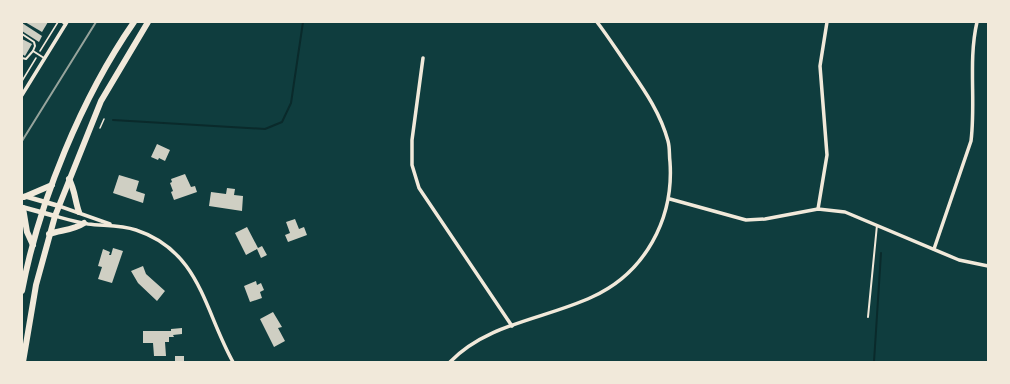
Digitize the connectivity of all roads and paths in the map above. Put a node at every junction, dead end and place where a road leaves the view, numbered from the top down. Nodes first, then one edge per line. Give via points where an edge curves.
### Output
1 (134, 22) edge
2 (148, 22) edge
3 (597, 22) edge
4 (827, 22) edge
5 (977, 22) edge
6 (65, 23) edge
7 (22, 34) edge
8 (34, 51) junction
9 (22, 58) edge
10 (45, 58) junction
11 (423, 58) dead end
12 (22, 95) edge
13 (104, 118) dead end
14 (100, 128) dead end
15 (69, 179) junction
16 (52, 185) junction
17 (23, 196) edge
18 (670, 199) junction
19 (46, 203) junction
20 (59, 206) junction
21 (23, 207) edge
22 (818, 209) junction
23 (79, 212) junction
24 (43, 213) junction
25 (55, 216) junction
26 (84, 223) junction
27 (115, 226) junction
28 (877, 226) junction
29 (49, 234) junction
30 (33, 245) junction
31 (934, 249) junction
32 (988, 266) edge
33 (22, 291) edge
34 (868, 317) dead end
35 (512, 326) junction
36 (23, 362) edge
37 (233, 362) edge
38 (450, 362) edge

1 - 16 main road via 95,85
2 - 15 main road via 101,102
3 - 18 street via 651,100 661,119 668,142
4 - 22 street via 820,66 827,155
5 - 31 street via 972,56 971,141
6 - 10 street
7 - 8 lane via 34,42
8 - 9 lane via 26,59
8 - 10 lane
10 - 12 street
11 - 35 street via 412,140 412,165 419,188
13 - 14 path
15 - 20 main road
15 - 23 main road
16 - 17 main road
16 - 19 main road
17 - 19 street
18 - 22 street via 746,220
18 - 35 street via 652,245 632,269 611,286 592,297
19 - 20 street
19 - 24 main road
20 - 23 street
20 - 25 main road
21 - 24 street
21 - 30 main road
22 - 28 street via 844,212
23 - 27 street
24 - 25 street
24 - 30 main road
25 - 26 street
25 - 29 main road
26 - 27 street
26 - 29 main road via 78,228
27 - 37 street via 135,229 152,236 182,258 194,275
28 - 31 street
28 - 34 lane
29 - 36 main road via 36,285
30 - 33 main road
31 - 32 street via 959,260
35 - 38 street via 489,334 470,345

